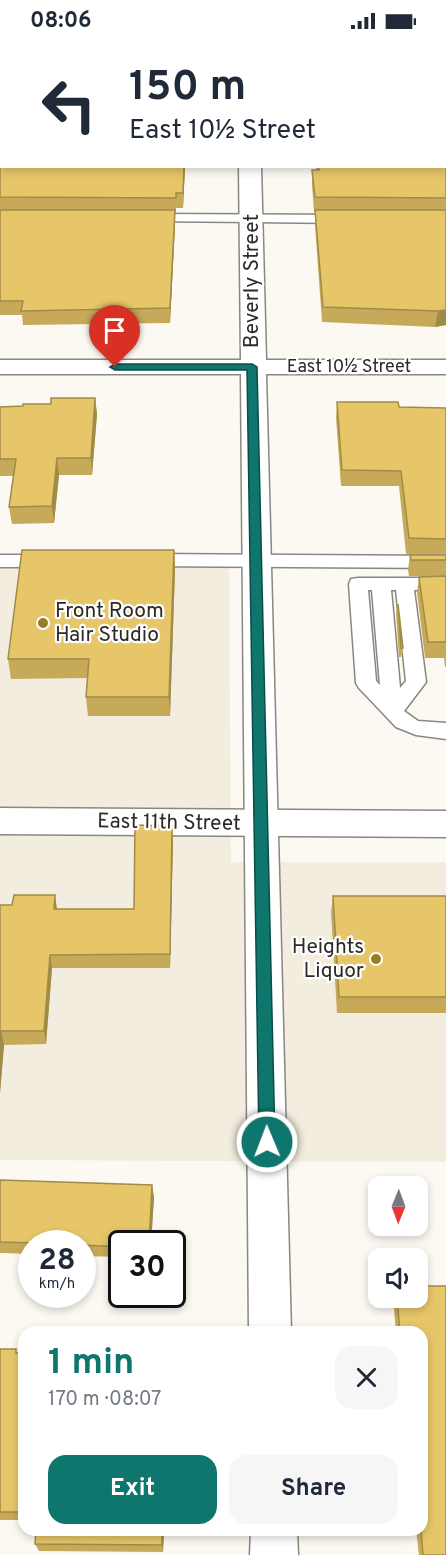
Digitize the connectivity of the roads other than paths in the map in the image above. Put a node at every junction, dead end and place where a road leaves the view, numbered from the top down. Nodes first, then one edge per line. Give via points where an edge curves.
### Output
1 (250, 168) edge
2 (132, 218) edge
3 (252, 218) junction
4 (355, 219) edge
5 (0, 367) edge
6 (252, 367) junction
7 (446, 367) edge
8 (126, 560) edge
9 (0, 561) edge
10 (68, 561) edge
11 (256, 561) junction
12 (446, 562) edge
13 (404, 584) junction
14 (446, 584) edge
15 (392, 711) junction
16 (446, 731) edge
17 (0, 821) edge
18 (261, 824) junction
19 (446, 824) edge
20 (270, 1326) edge
21 (274, 1536) edge
22 (274, 1555) edge

1 - 3 street, Beverly Street
2 - 3 lane
3 - 4 lane
3 - 6 street, Beverly Street
5 - 6 street, East 10½ Street
6 - 7 street, East 10½ Street
6 - 11 street, Beverly Street
8 - 11 lane
9 - 10 lane
11 - 12 lane
11 - 18 street, Beverly Street
13 - 14 lane
13 - 15 lane via 416,682
13 - 15 lane via 381,584
15 - 16 lane via 408,726
17 - 18 street, East 11th Street
18 - 19 street, East 11th Street
18 - 20 street, Beverly Street
21 - 22 street

